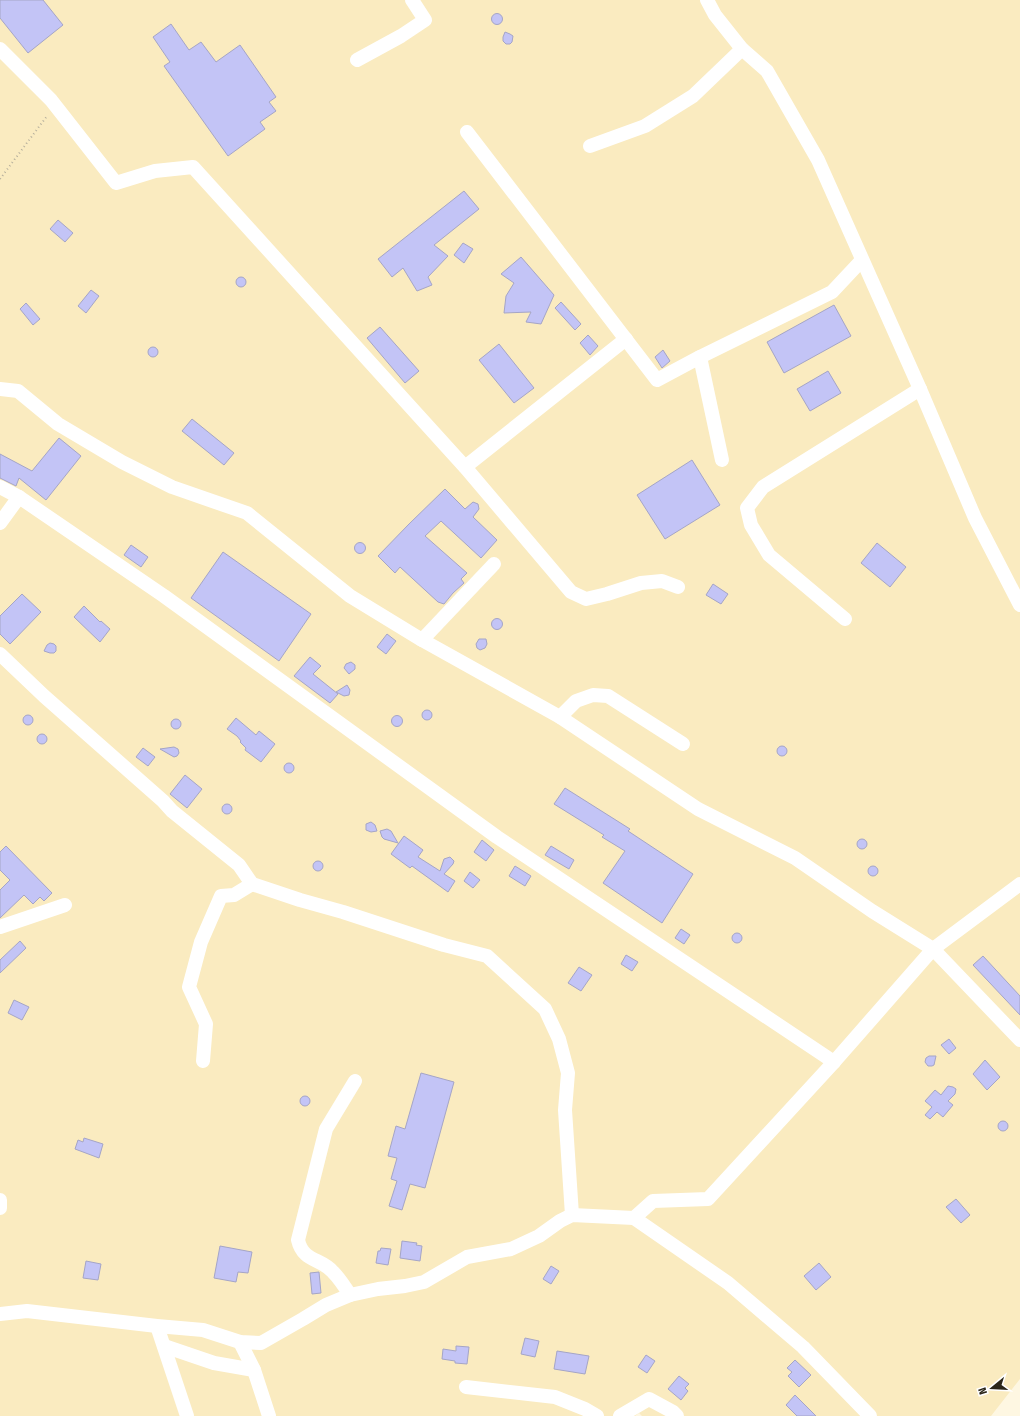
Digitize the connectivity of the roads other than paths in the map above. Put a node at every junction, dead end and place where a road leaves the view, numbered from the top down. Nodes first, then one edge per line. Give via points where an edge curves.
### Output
1 (412, 0) edge
2 (707, 0) edge
3 (742, 48) junction
4 (0, 49) edge
5 (357, 60) dead end
6 (467, 132) dead end
7 (590, 146) dead end
8 (862, 260) junction
9 (626, 339) junction
10 (700, 357) junction
11 (0, 389) edge
12 (920, 389) junction
13 (722, 460) dead end
14 (465, 468) junction
15 (0, 487) edge
16 (19, 497) junction
17 (0, 523) edge
18 (494, 564) dead end
19 (678, 587) dead end
20 (1020, 605) edge
21 (845, 619) dead end
22 (422, 640) junction
23 (0, 654) edge
24 (560, 718) junction
25 (684, 744) dead end
26 (252, 884) junction
27 (1020, 884) edge
28 (65, 905) dead end
29 (0, 927) edge
30 (933, 949) junction
31 (1020, 1040) edge
32 (203, 1061) dead end
33 (834, 1062) junction
34 (355, 1081) dead end
35 (0, 1200) edge
36 (0, 1208) edge
37 (572, 1215) junction
38 (634, 1218) junction
39 (350, 1295) junction
40 (1, 1311) edge
41 (157, 1326) junction
42 (240, 1342) junction
43 (164, 1346) junction
44 (254, 1370) junction
45 (466, 1387) dead end
46 (187, 1416) edge
47 (269, 1416) edge
48 (597, 1416) edge
49 (620, 1416) edge
50 (677, 1416) edge
51 (870, 1416) edge

1 - 5 street via 426,20
2 - 3 street via 715,15
3 - 7 street via 693,96 645,126
3 - 8 street via 767,71 801,128 818,160
4 - 14 street via 50,100 116,183 155,171 193,167
6 - 9 street
8 - 10 street via 832,292
8 - 12 street
9 - 10 street via 657,380
9 - 14 street
10 - 13 street
11 - 22 street via 18,391 58,424 122,462 172,487 247,513 350,596
12 - 20 street via 974,518
12 - 21 street via 762,487 747,508 751,525 769,555
14 - 19 street via 570,592 586,599 641,583 662,581
15 - 16 street
16 - 17 street
16 - 33 street via 164,596 497,837
18 - 22 street
22 - 24 street
23 - 26 street via 172,811 239,865
24 - 25 street via 576,701 593,696 608,696
24 - 30 street via 698,809 795,858
26 - 32 street via 234,895 221,896 199,950 189,987 206,1024
26 - 37 street via 444,945 487,956 545,1009 559,1039 568,1073 564,1110
27 - 30 street
28 - 29 street
30 - 31 street
30 - 33 street
33 - 38 street via 708,1199 653,1201
34 - 39 street via 326,1129 298,1240 303,1253 326,1265
35 - 36 street
37 - 38 street
37 - 39 street via 539,1236 511,1249 468,1257 424,1282
38 - 51 street via 728,1283 803,1347
39 - 42 street via 326,1305 261,1343
40 - 41 street via 27,1311
41 - 42 street via 203,1330
41 - 43 street
42 - 44 street
43 - 44 street via 214,1363
43 - 46 street
44 - 47 street
45 - 48 street via 555,1397 585,1408
49 - 50 street via 649,1399

